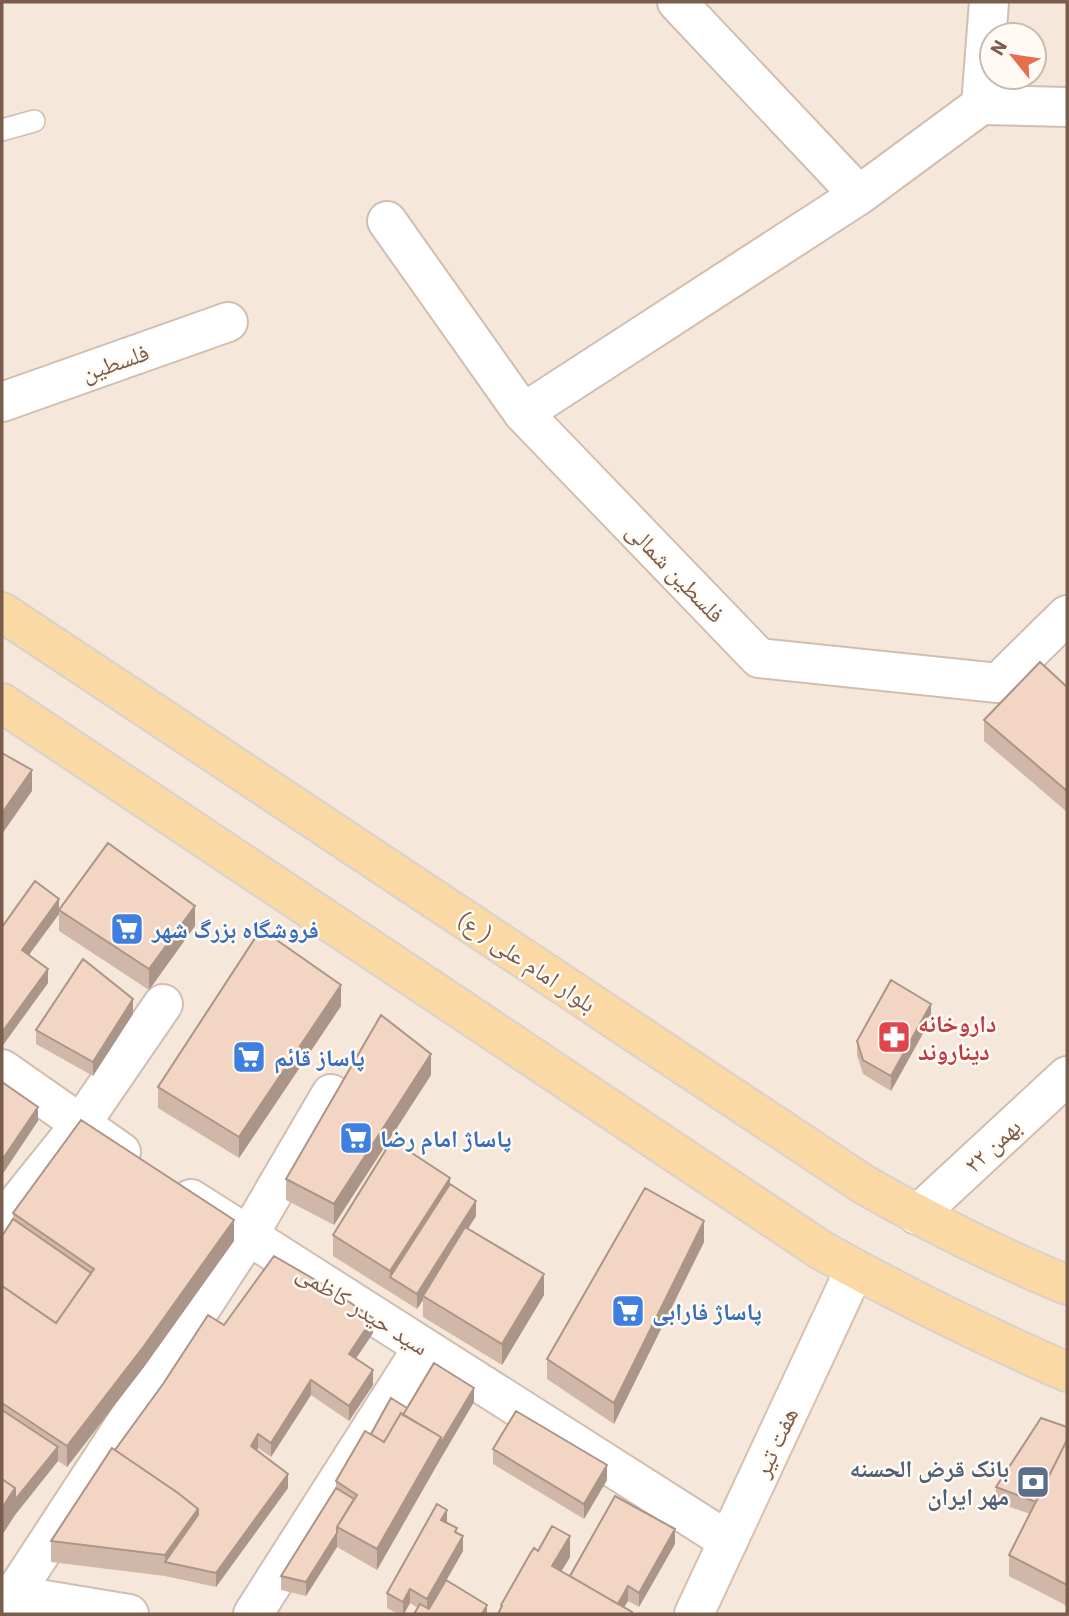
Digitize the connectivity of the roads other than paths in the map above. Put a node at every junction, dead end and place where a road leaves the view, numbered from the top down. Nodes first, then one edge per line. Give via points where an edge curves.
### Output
1 (677, 2) edge
2 (989, 2) edge
3 (981, 105) junction
4 (1067, 107) edge
5 (34, 121) dead end
6 (2, 130) edge
7 (859, 195) junction
8 (387, 221) dead end
9 (228, 322) dead end
10 (2, 402) edge
11 (523, 413) junction
12 (2, 612) edge
13 (1067, 615) edge
14 (2, 703) edge
15 (163, 1004) dead end
16 (2, 1069) edge
17 (1067, 1076) edge
18 (331, 1094) dead end
19 (80, 1125) junction
20 (916, 1215) junction
21 (2, 1222) edge
22 (248, 1236) junction
23 (855, 1269) junction
24 (1067, 1285) edge
25 (424, 1348) junction
26 (1067, 1372) edge
27 (728, 1541) junction
28 (7, 1600) edge
29 (129, 1614) edge
30 (253, 1614) edge
31 (694, 1614) edge

1 - 7 street
2 - 3 street
3 - 4 street
3 - 7 street
5 - 6 lane
7 - 11 street
8 - 11 street, فلسطین شمالی
9 - 10 street, فلسطین
11 - 13 street, فلسطین شمالی via 759,658 998,683
12 - 20 main road, بلوار امام علی ( ع)
14 - 23 main road
15 - 19 street
16 - 19 street, سید حیدر کاظمی
17 - 20 street, ۲۲ بهمن
18 - 22 street
19 - 21 street
19 - 22 street, سید حیدر کاظمی
20 - 24 main road, بلوار امام علی ( ع)
22 - 25 street, سید حیدر کاظمی
22 - 28 street
23 - 26 main road
23 - 27 street, هفت تیر
25 - 27 street, سید حیدر کاظمی
25 - 30 street
27 - 31 street, هفت تیر
28 - 29 street

